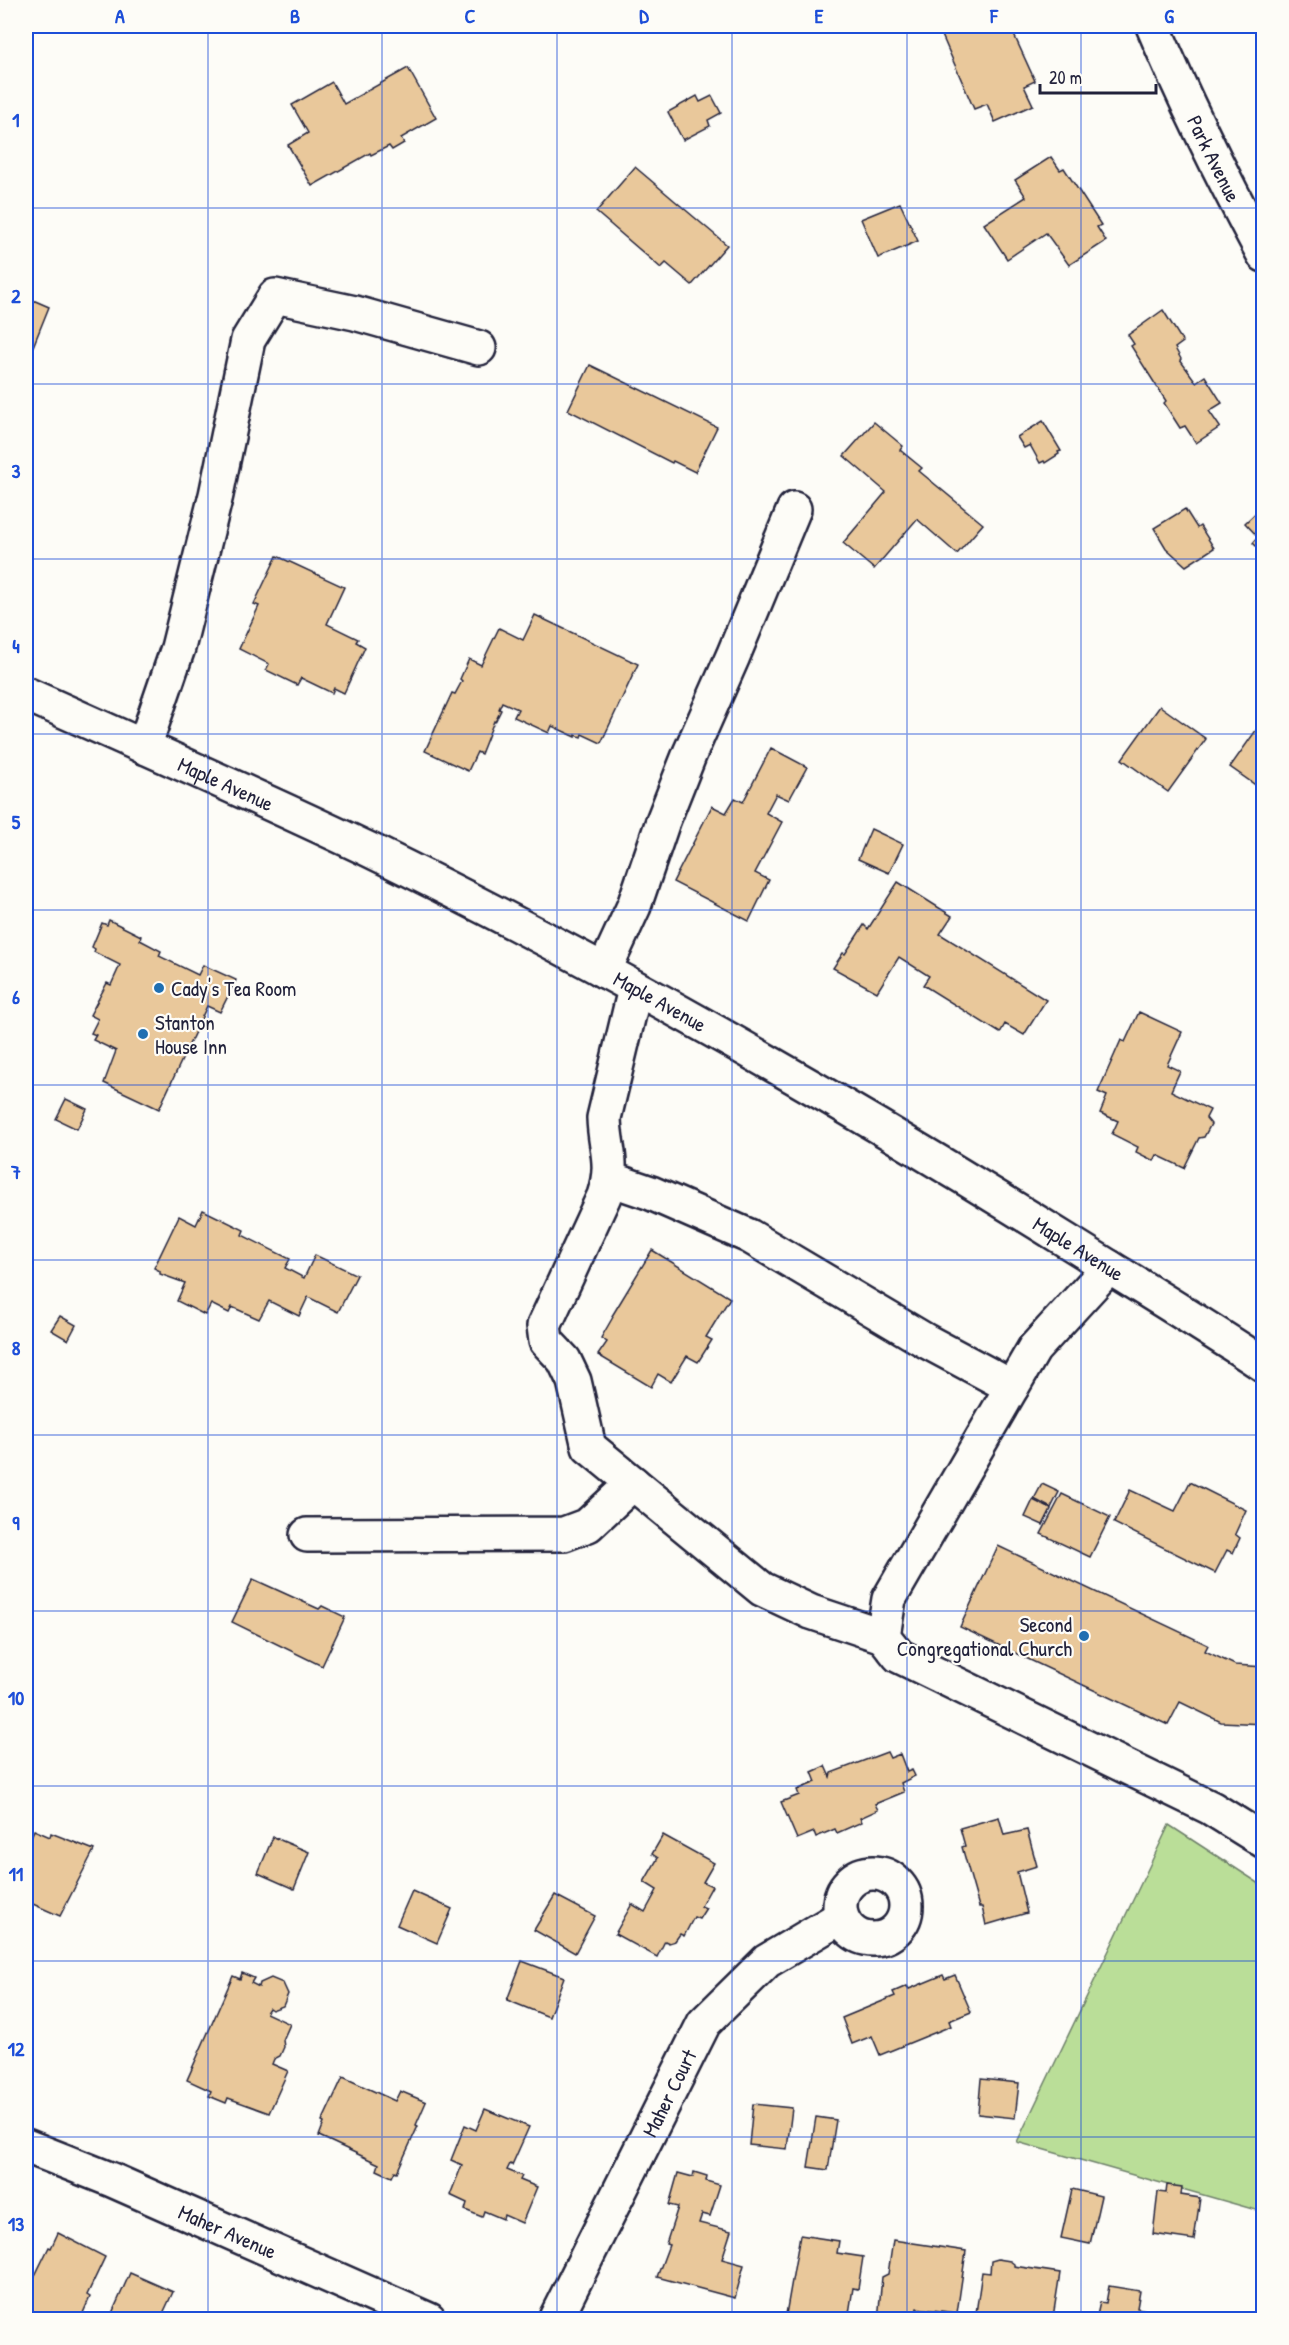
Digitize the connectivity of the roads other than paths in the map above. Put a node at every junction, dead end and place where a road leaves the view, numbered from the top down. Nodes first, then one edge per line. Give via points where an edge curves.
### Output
1 (1153, 26) edge
2 (1263, 255) edge
3 (479, 348) dead end
4 (794, 509) dead end
5 (26, 694) edge
6 (144, 747) junction
7 (604, 971) junction
8 (635, 989) junction
9 (609, 1179) junction
10 (1109, 1267) junction
11 (1263, 1365) edge
12 (1012, 1387) junction
13 (633, 1483) junction
14 (307, 1535) dead end
15 (883, 1635) junction
16 (1263, 1841) edge
17 (841, 1917) dead end
18 (26, 2146) edge
19 (429, 2319) edge
20 (555, 2319) edge

1 - 2 main road, Park Avenue
3 - 6 main road via 355,312 275,296 248,340 216,495 178,648
4 - 7 main road via 690,753 634,906
5 - 6 main road, Maple Avenue
6 - 7 main road, Maple Avenue via 376,854
7 - 8 main road, Maple Avenue
8 - 9 main road via 604,1118 611,1159
8 - 10 main road, Maple Avenue via 796,1076
9 - 12 main road via 749,1236
9 - 13 main road via 544,1326 546,1341 564,1360 574,1381 589,1447
10 - 11 main road, Maple Avenue
10 - 12 main road via 1034,1348
12 - 15 main road via 889,1599
13 - 14 main road via 588,1525 564,1534
13 - 15 main road via 762,1589 811,1612
15 - 16 main road via 899,1656 1211,1808
17 - 20 main road, Maher Court via 767,1961 704,2023
18 - 19 main road, Maher Avenue

